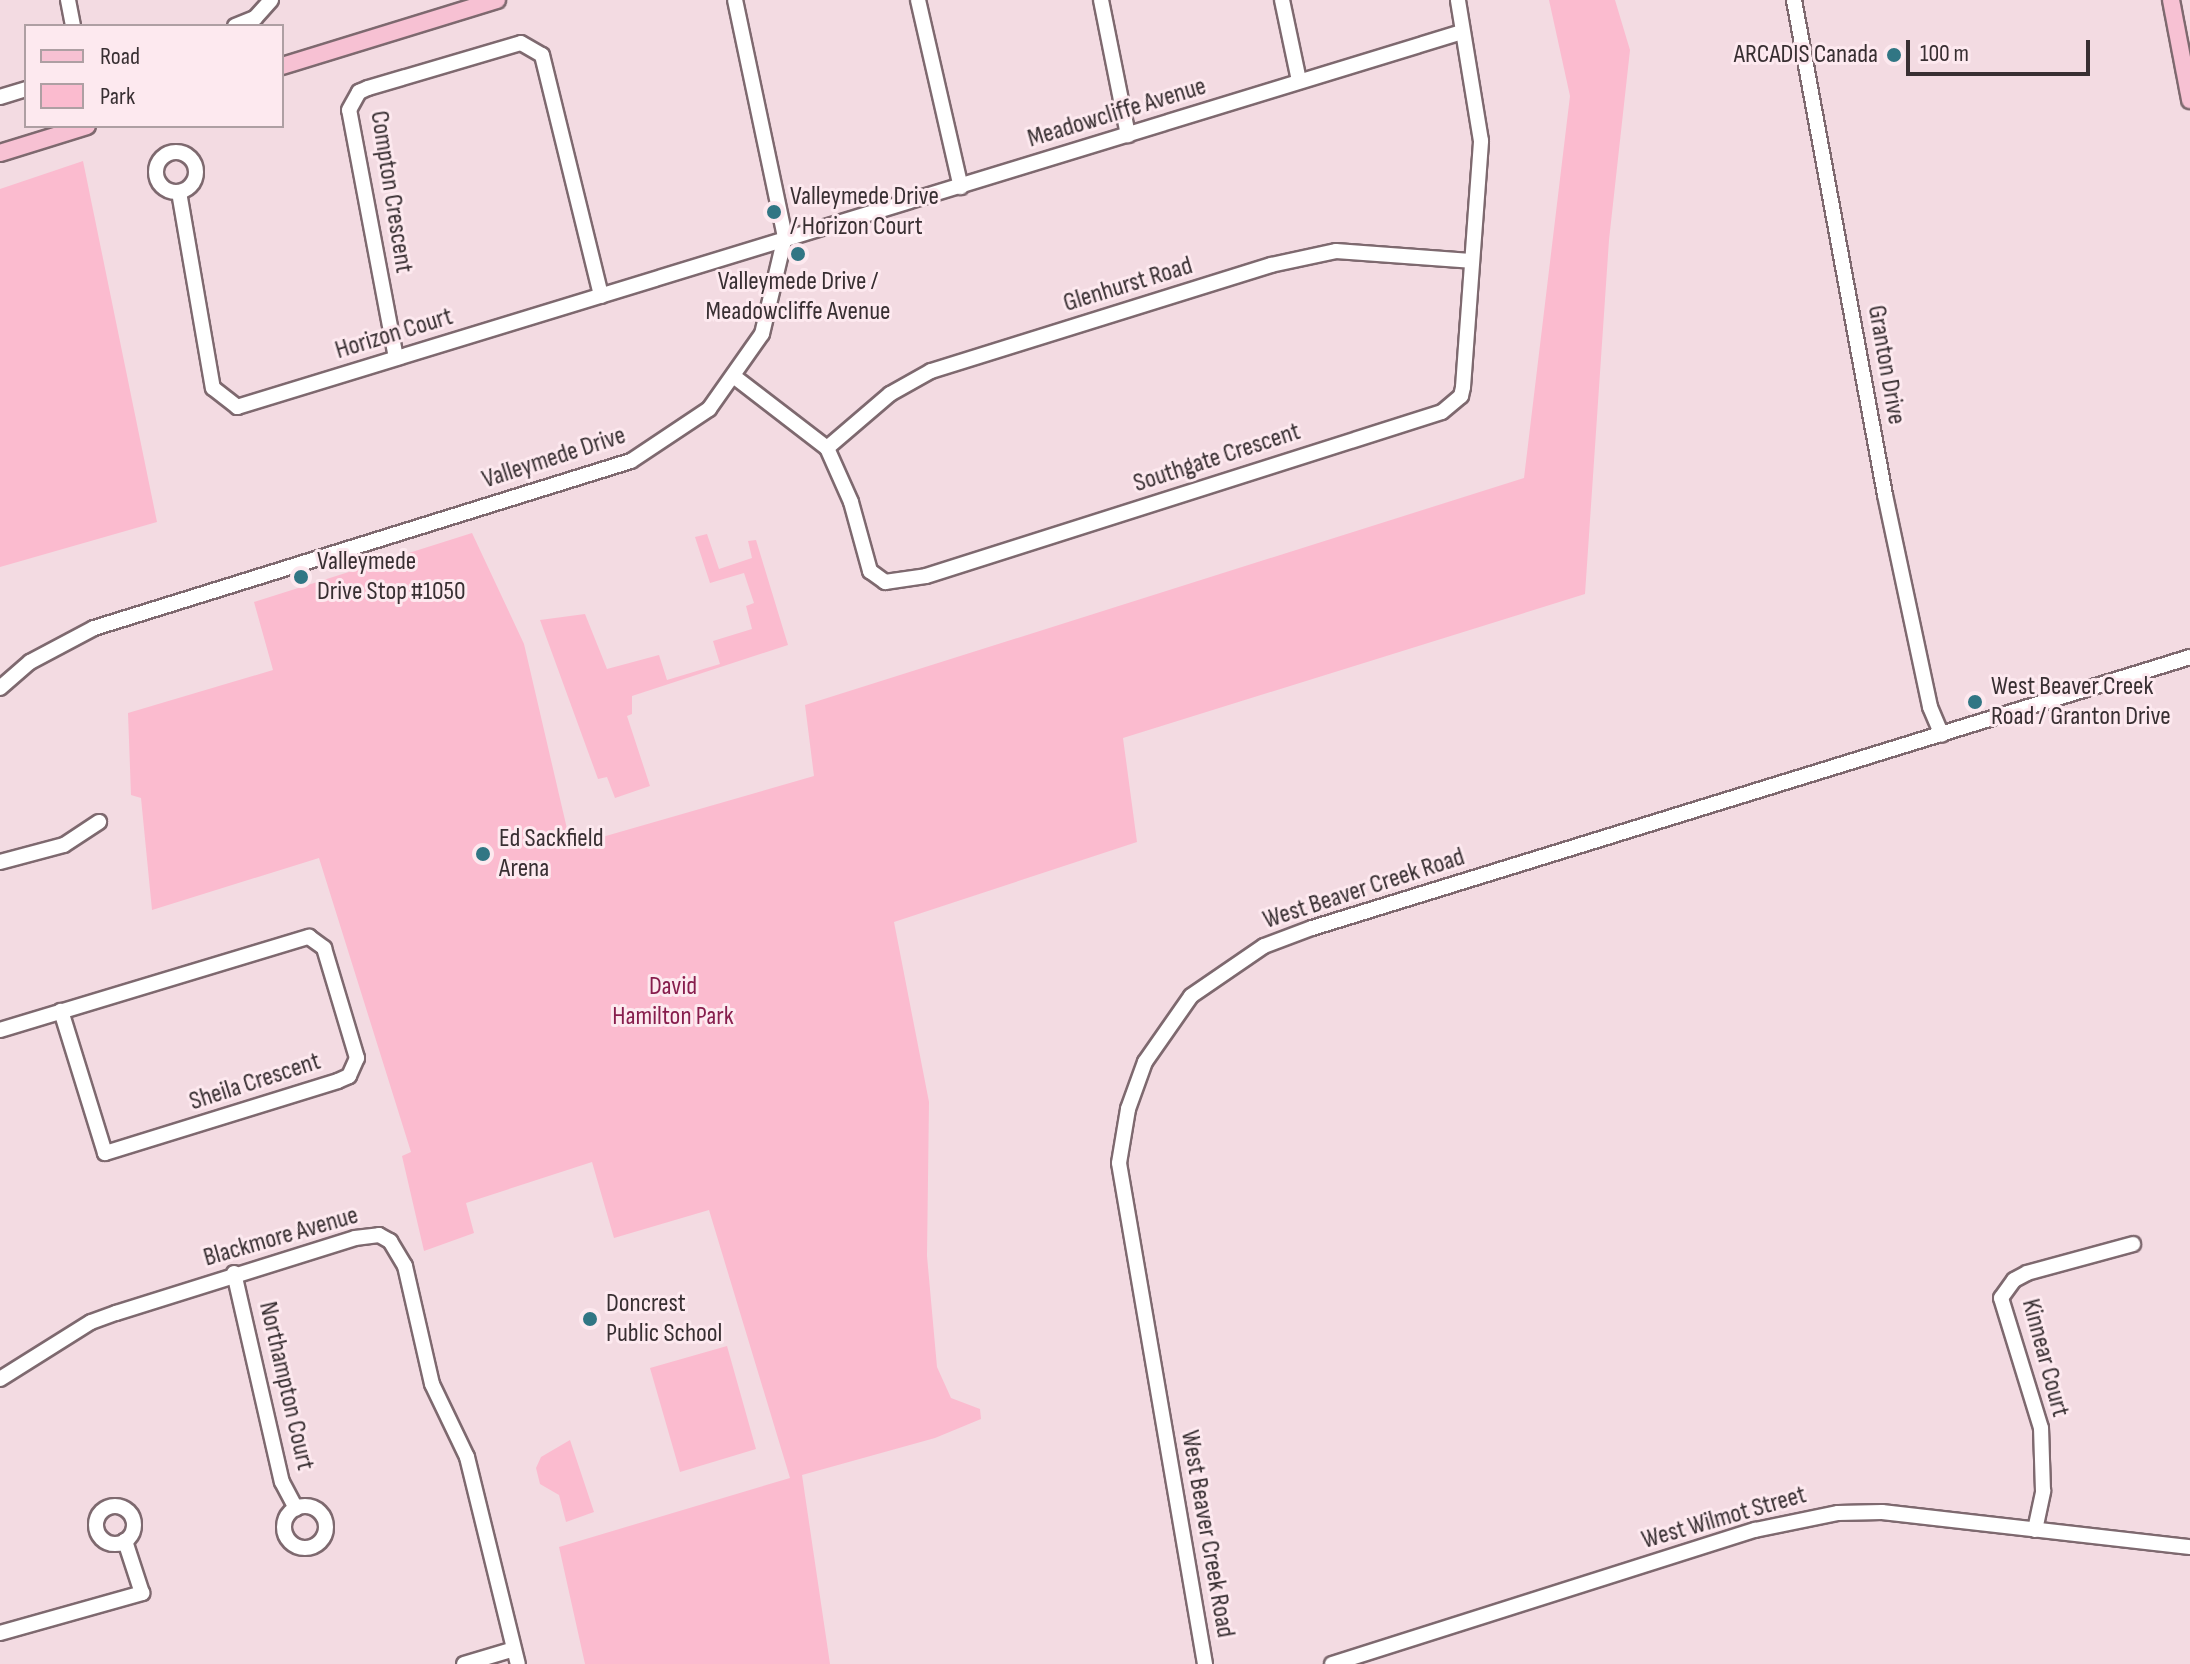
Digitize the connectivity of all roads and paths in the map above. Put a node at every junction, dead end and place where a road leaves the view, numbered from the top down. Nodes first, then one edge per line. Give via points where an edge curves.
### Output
1 (68, 0) edge
2 (271, 0) edge
3 (497, 0) edge
4 (735, 0) edge
5 (918, 0) edge
6 (1101, 0) edge
7 (1282, 0) edge
8 (1458, 0) edge
9 (1794, 0) edge
10 (2171, 0) edge
11 (73, 24) edge
12 (240, 24) edge
13 (1462, 32) junction
14 (284, 65) edge
15 (1299, 81) junction
16 (24, 90) edge
17 (0, 97) edge
18 (2190, 100) edge
19 (81, 128) edge
20 (1128, 135) junction
21 (0, 153) edge
22 (961, 187) junction
23 (179, 192) dead end
24 (785, 237) junction
25 (1471, 261) junction
26 (601, 296) junction
27 (396, 358) junction
28 (736, 378) junction
29 (827, 448) junction
30 (2190, 644) edge
31 (2184, 656) edge
32 (0, 688) edge
33 (1942, 735) junction
34 (99, 822) dead end
35 (0, 862) edge
36 (61, 1011) junction
37 (0, 1030) edge
38 (2133, 1244) dead end
39 (234, 1273) junction
40 (0, 1379) edge
41 (296, 1508) dead end
42 (2035, 1530) junction
43 (125, 1541) dead end
44 (2190, 1547) edge
45 (0, 1633) edge
46 (511, 1650) junction
47 (464, 1664) edge
48 (518, 1664) edge
49 (1205, 1664) edge
50 (1332, 1664) edge

1 - 11 street
2 - 12 street via 255,18
3 - 14 main road
4 - 24 street, Valleymede Drive
5 - 22 street
6 - 20 street
7 - 15 street
8 - 13 street, Southgate Crescent
9 - 33 street, Granton Drive via 1885,495 1930,707
10 - 18 main road
13 - 15 street, Meadowcliffe Avenue
13 - 25 street, Southgate Crescent via 1481,141
15 - 20 street, Meadowcliffe Avenue
16 - 17 street
19 - 21 main road
20 - 22 street, Meadowcliffe Avenue
22 - 24 street, Meadowcliffe Avenue
23 - 27 street, Horizon Court via 218,398 237,407
24 - 26 street, Horizon Court
24 - 28 street, Valleymede Drive via 762,334
25 - 29 street, Glenhurst Road via 1336,251 1284,261 931,371 898,388
25 - 29 street, Southgate Crescent via 1463,387 1461,396 1442,412 926,576 885,582 870,571 851,502
26 - 27 street, Horizon Court
26 - 27 street, Compton Crescent via 542,55 521,43 368,88 359,92 349,110
28 - 29 street, Southgate Crescent
28 - 32 street, Valleymede Drive via 683,431 631,461 131,614 58,644
30 - 31 street, West Beaver Creek Road
31 - 33 street, West Beaver Creek Road
33 - 49 street, West Beaver Creek Road via 1312,928 1264,946 1191,996 1145,1062 1128,1109 1119,1163
34 - 35 street via 64,845
36 - 36 street, Sheila Crescent via 105,1153 338,1081 349,1076 357,1058 324,948 309,937
36 - 37 street, Sheila Crescent
38 - 42 street, Kinnear Court via 2027,1273 2001,1298 2041,1428 2043,1491
39 - 40 street, Blackmore Avenue via 91,1322
39 - 41 street, Northampton Court via 282,1482
39 - 46 street, Blackmore Avenue via 355,1238 379,1235 390,1241 405,1266 432,1384 467,1457
42 - 44 street, West Wilmot Street
42 - 50 street, West Wilmot Street via 1882,1512 1797,1519
43 - 45 street via 142,1593
46 - 47 street
46 - 48 street, Blackmore Avenue

